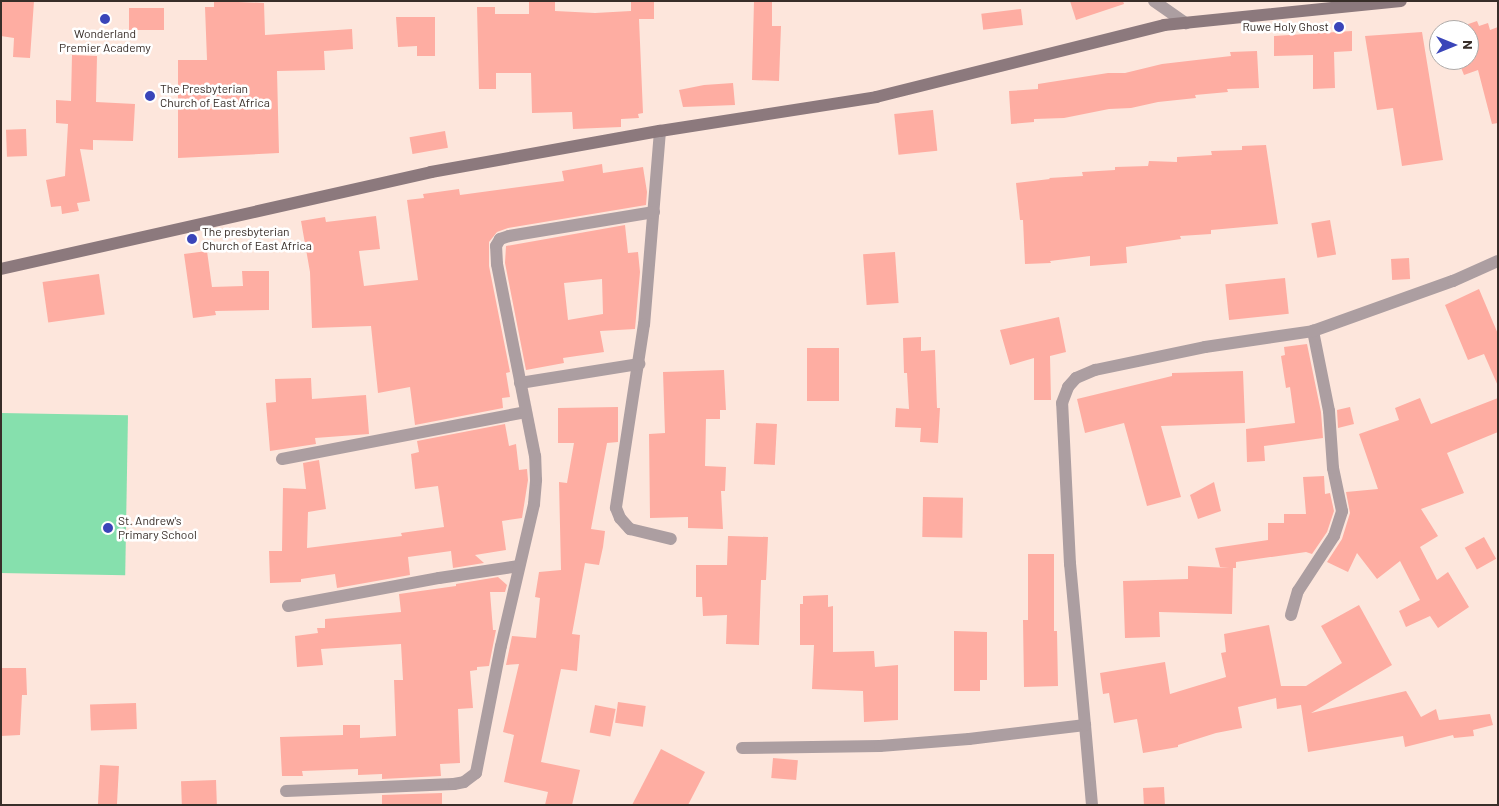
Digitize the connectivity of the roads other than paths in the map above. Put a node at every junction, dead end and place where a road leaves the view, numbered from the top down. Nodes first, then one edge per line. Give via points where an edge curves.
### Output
1 (1154, 1) edge
2 (1401, 1) edge
3 (1186, 23) junction
4 (660, 131) junction
5 (654, 212) junction
6 (1498, 262) edge
7 (1, 269) edge
8 (1313, 331) junction
9 (639, 364) junction
10 (520, 383) junction
11 (526, 412) junction
12 (282, 459) dead end
13 (670, 539) dead end
14 (519, 566) junction
15 (288, 606) dead end
16 (1291, 615) dead end
17 (1085, 726) junction
18 (742, 748) dead end
19 (286, 791) dead end
20 (1092, 805) edge

1 - 3 street
2 - 3 street
3 - 4 street via 1164,25 876,97
4 - 5 street
4 - 7 street via 431,172
5 - 9 street
5 - 10 street via 500,239 496,246 497,264
6 - 8 street
8 - 16 street via 1342,511 1334,536 1298,591
8 - 17 street via 1205,346 1095,370 1076,378 1068,387 1062,403 1070,564
9 - 10 street
9 - 13 street via 616,508 630,529
10 - 11 street
11 - 12 street
11 - 14 street via 535,456 536,480 534,504
14 - 15 street
14 - 19 street via 479,766 472,777 454,784
17 - 18 street via 880,746
17 - 20 street

